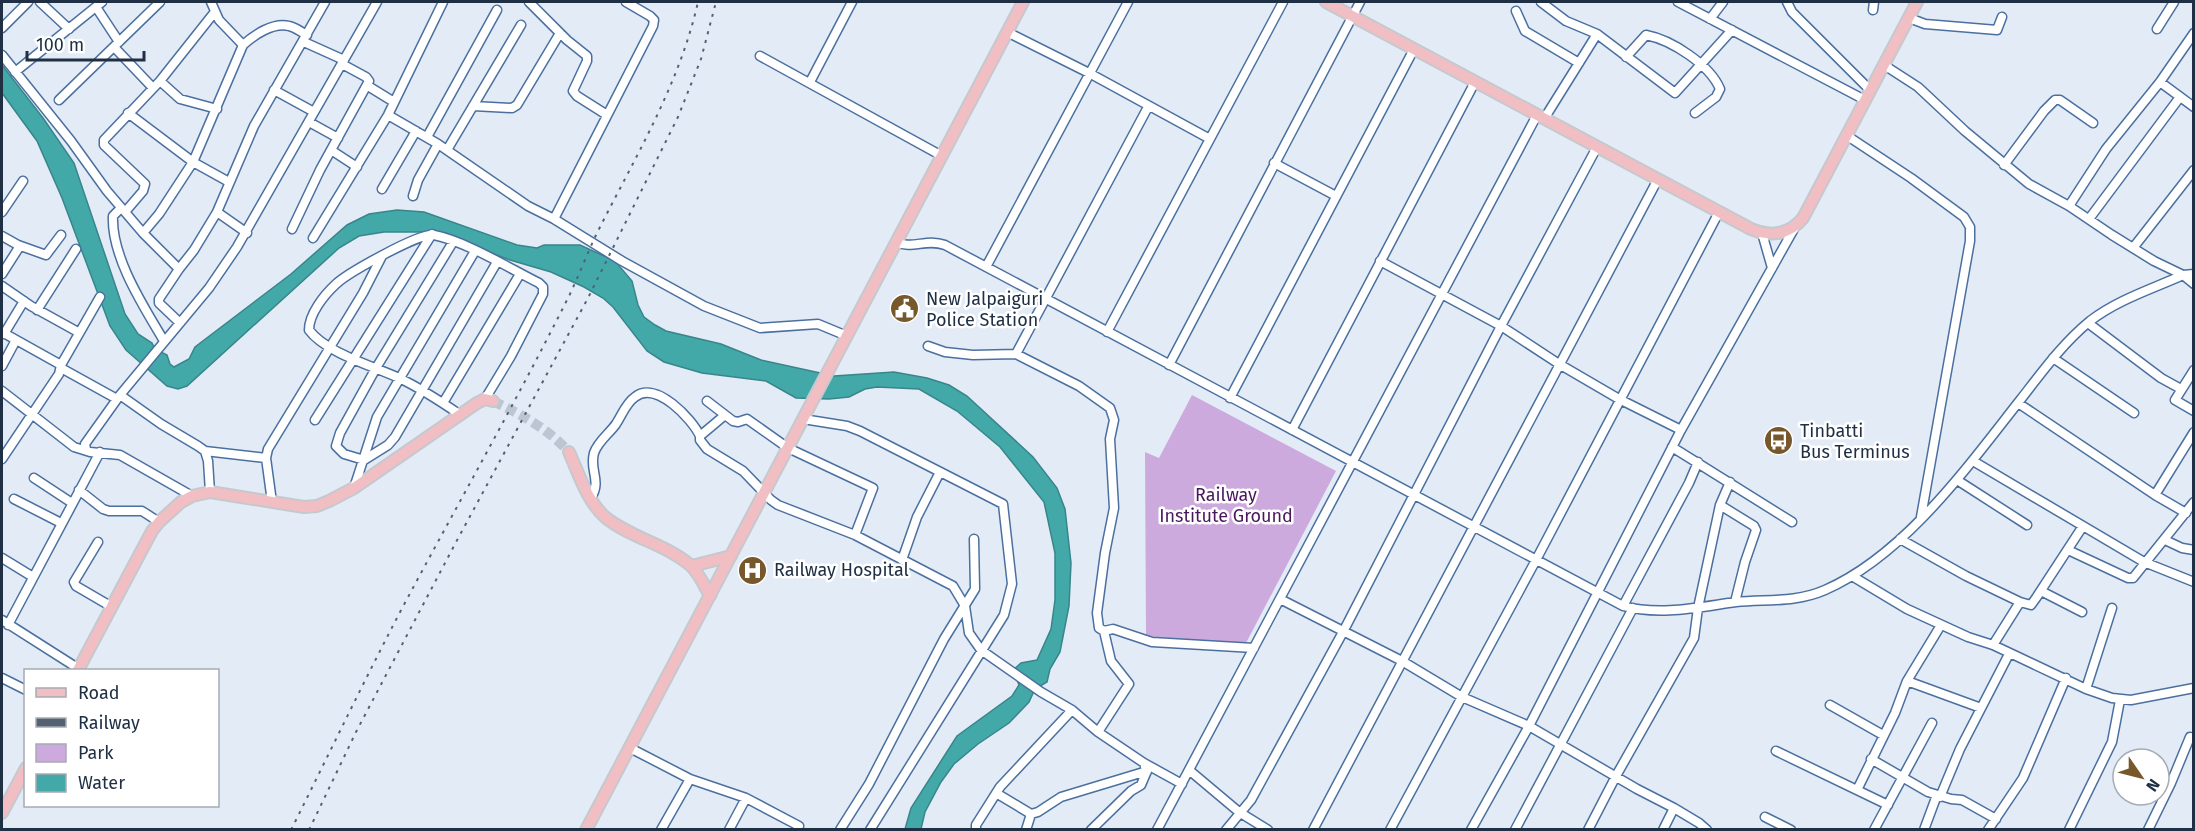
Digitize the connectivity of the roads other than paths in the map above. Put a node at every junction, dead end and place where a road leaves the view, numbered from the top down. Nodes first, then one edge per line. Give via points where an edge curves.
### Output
1 (28, 2) edge
2 (40, 2) edge
3 (160, 2) edge
4 (211, 2) edge
5 (325, 2) edge
6 (377, 2) edge
7 (443, 2) edge
8 (529, 2) edge
9 (626, 2) edge
10 (852, 2) edge
11 (1023, 2) edge
12 (1128, 2) edge
13 (1283, 2) edge
14 (1326, 2) edge
15 (1360, 2) edge
16 (1541, 2) edge
17 (1678, 2) edge
18 (1723, 2) edge
19 (1787, 2) edge
20 (1917, 2) edge
21 (2174, 2) edge
22 (99, 4) edge
23 (497, 10) dead end
24 (1516, 11) dead end
25 (214, 13) junction
26 (1353, 16) junction
27 (2002, 17) dead end
28 (1909, 18) junction
29 (1710, 19) junction
30 (521, 25) dead end
31 (2, 28) edge
32 (69, 29) junction
33 (2157, 29) dead end
34 (1732, 30) junction
35 (1007, 32) junction
36 (560, 33) junction
37 (2193, 33) edge
38 (1597, 34) junction
39 (305, 38) junction
40 (116, 44) junction
41 (243, 45) junction
42 (1414, 49) junction
43 (2, 55) edge
44 (760, 56) dead end
45 (1626, 57) junction
46 (343, 62) junction
47 (1579, 63) junction
48 (1702, 64) junction
49 (1884, 65) junction
50 (15, 72) junction
51 (1089, 74) junction
52 (810, 82) junction
53 (1475, 82) junction
54 (2160, 82) junction
55 (157, 84) junction
56 (368, 86) junction
57 (274, 90) junction
58 (1867, 95) junction
59 (2180, 97) junction
60 (58, 100) dead end
61 (394, 102) junction
62 (473, 106) junction
63 (1148, 107) junction
64 (2193, 107) edge
65 (217, 109) junction
66 (314, 112) junction
67 (128, 113) junction
68 (1695, 113) dead end
69 (388, 115) junction
70 (607, 116) junction
71 (1541, 117) junction
72 (309, 122) junction
73 (2093, 123) dead end
74 (416, 131) junction
75 (1846, 135) junction
76 (427, 137) junction
77 (338, 138) junction
78 (1210, 139) junction
79 (438, 144) junction
80 (1597, 147) junction
81 (331, 150) junction
82 (447, 150) junction
83 (942, 156) junction
84 (193, 162) junction
85 (1274, 163) junction
86 (2004, 165) junction
87 (357, 167) junction
88 (2193, 170) edge
89 (1658, 179) junction
90 (23, 181) dead end
91 (229, 182) junction
92 (382, 189) dead end
93 (413, 196) dead end
94 (1336, 196) junction
95 (2069, 206) junction
96 (123, 210) junction
97 (2, 212) edge
98 (217, 212) junction
99 (1719, 212) junction
100 (554, 219) junction
101 (2089, 219) junction
102 (1795, 227) junction
103 (292, 228) dead end
104 (143, 233) junction
105 (247, 233) junction
106 (1762, 233) junction
107 (432, 234) junction
108 (2, 236) edge
109 (61, 236) dead end
110 (313, 238) dead end
111 (453, 242) junction
112 (896, 242) junction
113 (18, 244) junction
114 (2133, 248) junction
115 (76, 249) dead end
116 (475, 251) junction
117 (382, 256) junction
118 (1380, 261) junction
119 (497, 262) junction
120 (986, 267) junction
121 (1772, 268) junction
122 (179, 269) junction
123 (2, 274) edge
124 (520, 274) junction
125 (2193, 274) edge
126 (2183, 275) junction
127 (2193, 284) edge
128 (2, 286) edge
129 (1440, 294) junction
130 (100, 297) dead end
131 (1046, 300) junction
132 (24, 301) junction
133 (38, 310) junction
134 (2088, 322) junction
135 (180, 323) junction
136 (1501, 326) junction
137 (78, 332) junction
138 (1107, 332) junction
139 (3, 333) edge
140 (847, 336) junction
141 (16, 340) junction
142 (163, 342) junction
143 (928, 346) dead end
144 (331, 348) junction
145 (1016, 354) junction
146 (353, 358) junction
147 (2053, 358) junction
148 (1559, 364) junction
149 (1169, 365) junction
150 (2, 366) edge
151 (61, 366) junction
152 (376, 368) junction
153 (2193, 370) edge
154 (400, 379) junction
155 (2181, 388) junction
156 (421, 390) junction
157 (3, 394) edge
158 (119, 397) junction
159 (1230, 398) junction
160 (1619, 399) junction
161 (489, 400) joint
162 (707, 401) dead end
163 (443, 403) junction
164 (2018, 403) junction
165 (2193, 411) edge
166 (2134, 413) dead end
167 (459, 414) junction
168 (32, 415) junction
169 (725, 415) junction
170 (805, 416) junction
171 (315, 420) dead end
172 (1292, 430) junction
173 (1681, 430) junction
174 (2193, 432) edge
175 (700, 436) junction
176 (788, 447) junction
177 (1672, 447) junction
178 (86, 449) junction
179 (205, 451) junction
180 (100, 452) junction
181 (569, 452) tunnel mouth
182 (266, 458) junction
183 (2, 459) edge
184 (364, 460) junction
185 (1972, 460) junction
186 (1698, 462) junction
187 (1352, 463) junction
188 (940, 472) junction
189 (34, 478) dead end
190 (1957, 480) junction
191 (1730, 482) junction
192 (354, 488) junction
193 (79, 490) junction
194 (210, 492) junction
195 (765, 493) junction
196 (1413, 495) junction
197 (2155, 495) junction
198 (192, 496) junction
199 (591, 498) junction
200 (15, 499) dead end
201 (272, 502) junction
202 (2193, 502) edge
203 (72, 503) junction
204 (1720, 506) junction
205 (2186, 513) junction
206 (1921, 518) junction
207 (159, 522) junction
208 (1792, 522) dead end
209 (61, 523) junction
210 (2027, 525) dead end
211 (2084, 526) junction
212 (1472, 527) junction
213 (855, 535) junction
214 (974, 539) dead end
215 (1900, 539) junction
216 (2164, 540) junction
217 (98, 542) dead end
218 (2068, 550) junction
219 (2193, 550) edge
220 (731, 556) junction
221 (2, 558) edge
222 (902, 560) junction
223 (1536, 560) junction
224 (2144, 562) junction
225 (692, 566) junction
226 (1852, 576) junction
227 (33, 577) junction
228 (2193, 582) edge
229 (2041, 591) junction
230 (1597, 592) junction
231 (710, 596) junction
232 (1280, 599) junction
233 (1735, 602) junction
234 (2020, 602) junction
235 (112, 606) junction
236 (965, 606) junction
237 (1623, 606) junction
238 (1633, 608) junction
239 (1698, 608) junction
240 (2112, 608) dead end
241 (2082, 612) dead end
242 (5, 622) edge
243 (1941, 625) junction
244 (1104, 631) junction
245 (1343, 632) junction
246 (1993, 645) junction
247 (1254, 648) junction
248 (981, 650) junction
249 (2009, 654) junction
250 (1402, 660) junction
251 (77, 669) edge
252 (80, 669) edge
253 (2, 678) edge
254 (2066, 678) junction
255 (1907, 681) junction
256 (2193, 688) edge
257 (24, 689) edge
258 (2086, 689) junction
259 (1462, 697) junction
260 (2120, 700) junction
261 (1830, 705) dead end
262 (1981, 708) junction
263 (1072, 710) junction
264 (1932, 723) dead end
265 (1529, 726) junction
266 (1098, 732) junction
267 (1883, 735) junction
268 (2193, 738) edge
269 (1562, 746) junction
270 (630, 748) junction
271 (1776, 751) dead end
272 (1871, 759) junction
273 (1145, 767) junction
274 (1189, 770) junction
275 (24, 772) edge
276 (1616, 776) junction
277 (1903, 777) junction
278 (690, 779) junction
279 (1182, 784) junction
280 (1857, 790) junction
281 (996, 793) junction
282 (1939, 796) junction
283 (746, 798) junction
284 (1888, 805) junction
285 (1674, 808) junction
286 (2, 812) edge
287 (1239, 813) junction
288 (1032, 814) junction
289 (1765, 817) dead end
290 (1996, 819) junction
291 (586, 830) edge
292 (661, 830) edge
293 (729, 830) edge
294 (797, 830) edge
295 (840, 830) edge
296 (870, 830) edge
297 (976, 830) edge
298 (1026, 830) edge
299 (1090, 830) edge
300 (1157, 830) edge
301 (1226, 830) edge
302 (1268, 830) edge
303 (1313, 830) edge
304 (1390, 830) edge
305 (1471, 830) edge
306 (1515, 830) edge
307 (1588, 830) edge
308 (1663, 830) edge
309 (1707, 830) edge
310 (1791, 830) edge
311 (1874, 830) edge
312 (1924, 830) edge
313 (1988, 830) edge
314 (2069, 830) edge
315 (2148, 830) edge

1 - 31 street
2 - 32 street
3 - 40 street
4 - 25 street
5 - 39 street
6 - 46 street
7 - 61 street
8 - 36 street
9 - 70 street via 654,20
10 - 52 street
11 - 35 main road
12 - 51 street
13 - 78 street
14 - 26 main road
15 - 26 street
16 - 38 street via 1566,21
17 - 29 street
18 - 29 street
19 - 58 street
20 - 28 main road
21 - 33 street
22 - 32 street
22 - 40 street
23 - 76 street
24 - 47 street via 1526,31
25 - 41 street
25 - 55 street
26 - 42 main road
26 - 85 street
27 - 28 street via 1997,30 1924,24
28 - 49 main road
29 - 34 street
30 - 62 street
32 - 50 street
34 - 48 street
34 - 58 street
35 - 51 street
35 - 83 main road
36 - 62 street via 517,105
36 - 70 street via 587,56 573,91
37 - 54 street
38 - 45 street
38 - 47 street
39 - 41 street via 293,27 281,25 259,33
39 - 46 street
39 - 57 street
40 - 55 street
40 - 60 street
41 - 65 street
42 - 53 main road
42 - 94 street
43 - 50 street
44 - 52 street
45 - 48 street via 1646,35
45 - 48 street via 1675,93
46 - 56 street via 366,77
46 - 66 street
47 - 71 street
48 - 68 street via 1720,89 1716,97
49 - 58 main road
49 - 86 street via 1918,87
50 - 96 street
51 - 63 street
51 - 120 street
52 - 83 street
53 - 71 main road
53 - 118 street
54 - 59 street
54 - 95 street via 2106,149
55 - 65 street via 180,99
55 - 67 street
56 - 61 street
56 - 77 street
57 - 66 street
57 - 91 street
58 - 75 main road
59 - 64 street
59 - 101 street
61 - 69 street
62 - 82 street
63 - 78 street
63 - 131 street
65 - 84 street
66 - 72 street
67 - 84 street
67 - 96 street via 102,143 145,184
69 - 74 street
69 - 87 street
70 - 100 street
71 - 80 main road
71 - 129 street
72 - 77 street
72 - 105 street
73 - 86 street via 2055,100
74 - 76 street
74 - 92 street
75 - 102 main road
75 - 206 street via 1946,204 1970,227
76 - 79 street
77 - 81 street
78 - 138 street
79 - 82 street
79 - 93 street via 417,180
80 - 89 main road
80 - 136 street
81 - 87 street
81 - 103 street
82 - 100 street via 516,199
83 - 112 main road
84 - 91 street
84 - 104 street
85 - 94 street
85 - 149 street
86 - 95 street
87 - 110 street
88 - 114 street
89 - 99 main road
89 - 148 street
90 - 97 street
91 - 98 street
94 - 159 street
95 - 101 street
96 - 104 street
96 - 142 street via 113,216 118,248
98 - 105 street
98 - 122 street
99 - 106 main road
99 - 160 street
100 - 140 street via 690,299 748,324 760,328 818,324
101 - 114 street
102 - 106 main road
102 - 121 street
104 - 122 street
105 - 135 street
106 - 121 street
107 - 111 street
107 - 117 street
107 - 146 street
108 - 113 street
109 - 113 street via 46,255
111 - 116 street
111 - 152 street
112 - 120 street via 909,246 939,243
112 - 140 main road
113 - 123 street
114 - 126 street
115 - 133 street
116 - 119 street
116 - 154 street
117 - 144 street
117 - 144 street via 338,282 312,316 309,330
118 - 129 street
118 - 172 street
119 - 124 street
119 - 156 street
120 - 131 street
121 - 173 street
122 - 135 street via 159,303
124 - 161 street via 543,287 543,294
124 - 163 street
125 - 126 street
126 - 127 street
126 - 134 street via 2105,309
128 - 132 street
129 - 136 street
129 - 187 street
130 - 137 street
131 - 138 street
131 - 145 street
132 - 133 street
132 - 139 street
133 - 137 street
134 - 147 street
134 - 155 street via 2161,378
135 - 142 street
136 - 148 street
136 - 196 street
137 - 151 street
138 - 149 street
139 - 141 street
140 - 170 main road
141 - 150 street
141 - 151 street
142 - 158 street
143 - 145 street via 973,355
144 - 146 street
144 - 182 street
145 - 244 street via 1078,386 1110,408 1114,420 1110,439 1114,508 1097,613 1099,628
146 - 152 street
146 - 171 street
147 - 164 street
147 - 166 street
148 - 160 street
148 - 212 street
149 - 159 street
151 - 158 street
151 - 168 street
152 - 154 street
152 - 184 street via 336,446
153 - 155 street
154 - 156 street
154 - 184 street via 377,417
155 - 165 street via 2175,400
156 - 163 street
156 - 184 street via 388,445
157 - 168 street
158 - 178 street via 85,444
158 - 179 street
159 - 172 street
160 - 173 street
160 - 223 street
161 - 167 main road
162 - 169 street
163 - 167 street
164 - 185 street
164 - 197 street
167 - 192 main road
168 - 178 street via 74,447
168 - 183 street
169 - 175 street
169 - 176 street via 738,422 747,419
170 - 176 main road
170 - 188 street via 860,431
172 - 187 street
173 - 177 street
174 - 197 street
175 - 195 street via 707,449 743,471
175 - 199 street via 688,417 665,399 642,393 597,446 592,465 597,487
176 - 195 main road
176 - 213 street via 873,488
177 - 186 street
177 - 230 street
178 - 180 street
179 - 182 street
179 - 194 street
180 - 193 street
180 - 198 street via 120,455
181 - 199 main road
182 - 201 street
184 - 192 street
185 - 190 street
185 - 211 street
186 - 191 street
186 - 237 street
187 - 196 street
187 - 232 street
188 - 222 street via 917,517
188 - 248 street via 1003,504 1012,584 1004,615
189 - 203 street
190 - 206 street
190 - 210 street
191 - 204 street
191 - 208 street
192 - 201 main road via 317,506
193 - 203 street
193 - 207 street via 103,509 142,511
194 - 198 main road
194 - 201 main road
195 - 213 street via 778,505
195 - 220 main road
196 - 212 street
196 - 245 street
197 - 205 street
198 - 207 main road
199 - 225 main road via 603,516
200 - 209 street
202 - 205 street
203 - 209 street
204 - 233 street via 1756,530
204 - 239 street
205 - 216 street
206 - 215 street
207 - 235 main road
209 - 227 street
211 - 218 street
211 - 224 street
212 - 223 street
212 - 250 street
213 - 222 street
214 - 236 street via 975,589
215 - 226 street
215 - 234 street
216 - 219 street
216 - 224 street
217 - 235 street via 74,582
218 - 224 street via 2128,578 2133,578
218 - 229 street
220 - 225 main road
220 - 231 main road
221 - 227 street
222 - 236 street via 953,586
223 - 230 street
223 - 259 street
224 - 228 street
225 - 231 main road
226 - 233 street via 1795,600
226 - 243 street
227 - 242 street
229 - 234 street via 2031,605
229 - 241 street
230 - 237 street
230 - 265 street
231 - 270 main road
232 - 245 street
232 - 247 street
233 - 239 street
234 - 246 street
235 - 252 main road
236 - 248 street via 969,633
236 - 295 street
237 - 238 street
238 - 239 street
238 - 269 street
239 - 276 street via 1694,638
240 - 258 street
242 - 251 street
243 - 246 street
243 - 255 street
244 - 247 street via 1113,629 1152,642
244 - 266 street via 1111,661 1129,684
245 - 250 street
245 - 287 street via 1251,800
246 - 249 street
247 - 274 street
248 - 263 street
248 - 296 street
249 - 254 street
249 - 262 street
250 - 259 street
250 - 303 street
253 - 257 street
254 - 258 street
254 - 290 street via 2023,778
255 - 262 street
255 - 267 street
256 - 260 street
258 - 260 street
259 - 265 street
259 - 304 street
260 - 314 street via 2112,742
261 - 267 street
262 - 282 street
263 - 266 street
263 - 281 street
264 - 277 street
265 - 269 street
265 - 305 street
266 - 273 street
267 - 272 street
268 - 315 street via 2190,737
269 - 276 street
269 - 306 street
270 - 278 street
270 - 291 main road
271 - 280 street
272 - 277 street
272 - 280 street
273 - 279 street
273 - 288 street via 1061,797
273 - 299 street via 1141,785
274 - 279 street
274 - 287 street
275 - 286 main road
276 - 285 street
276 - 307 street
277 - 282 street
277 - 284 street
278 - 283 street
278 - 292 street
279 - 300 street
280 - 284 street
281 - 288 street
281 - 297 street
282 - 290 street via 1962,800
282 - 312 street
283 - 293 street
283 - 294 street via 799,826
284 - 311 street
285 - 308 street
285 - 309 street
287 - 301 street
287 - 302 street
288 - 298 street
289 - 310 street
290 - 313 street

